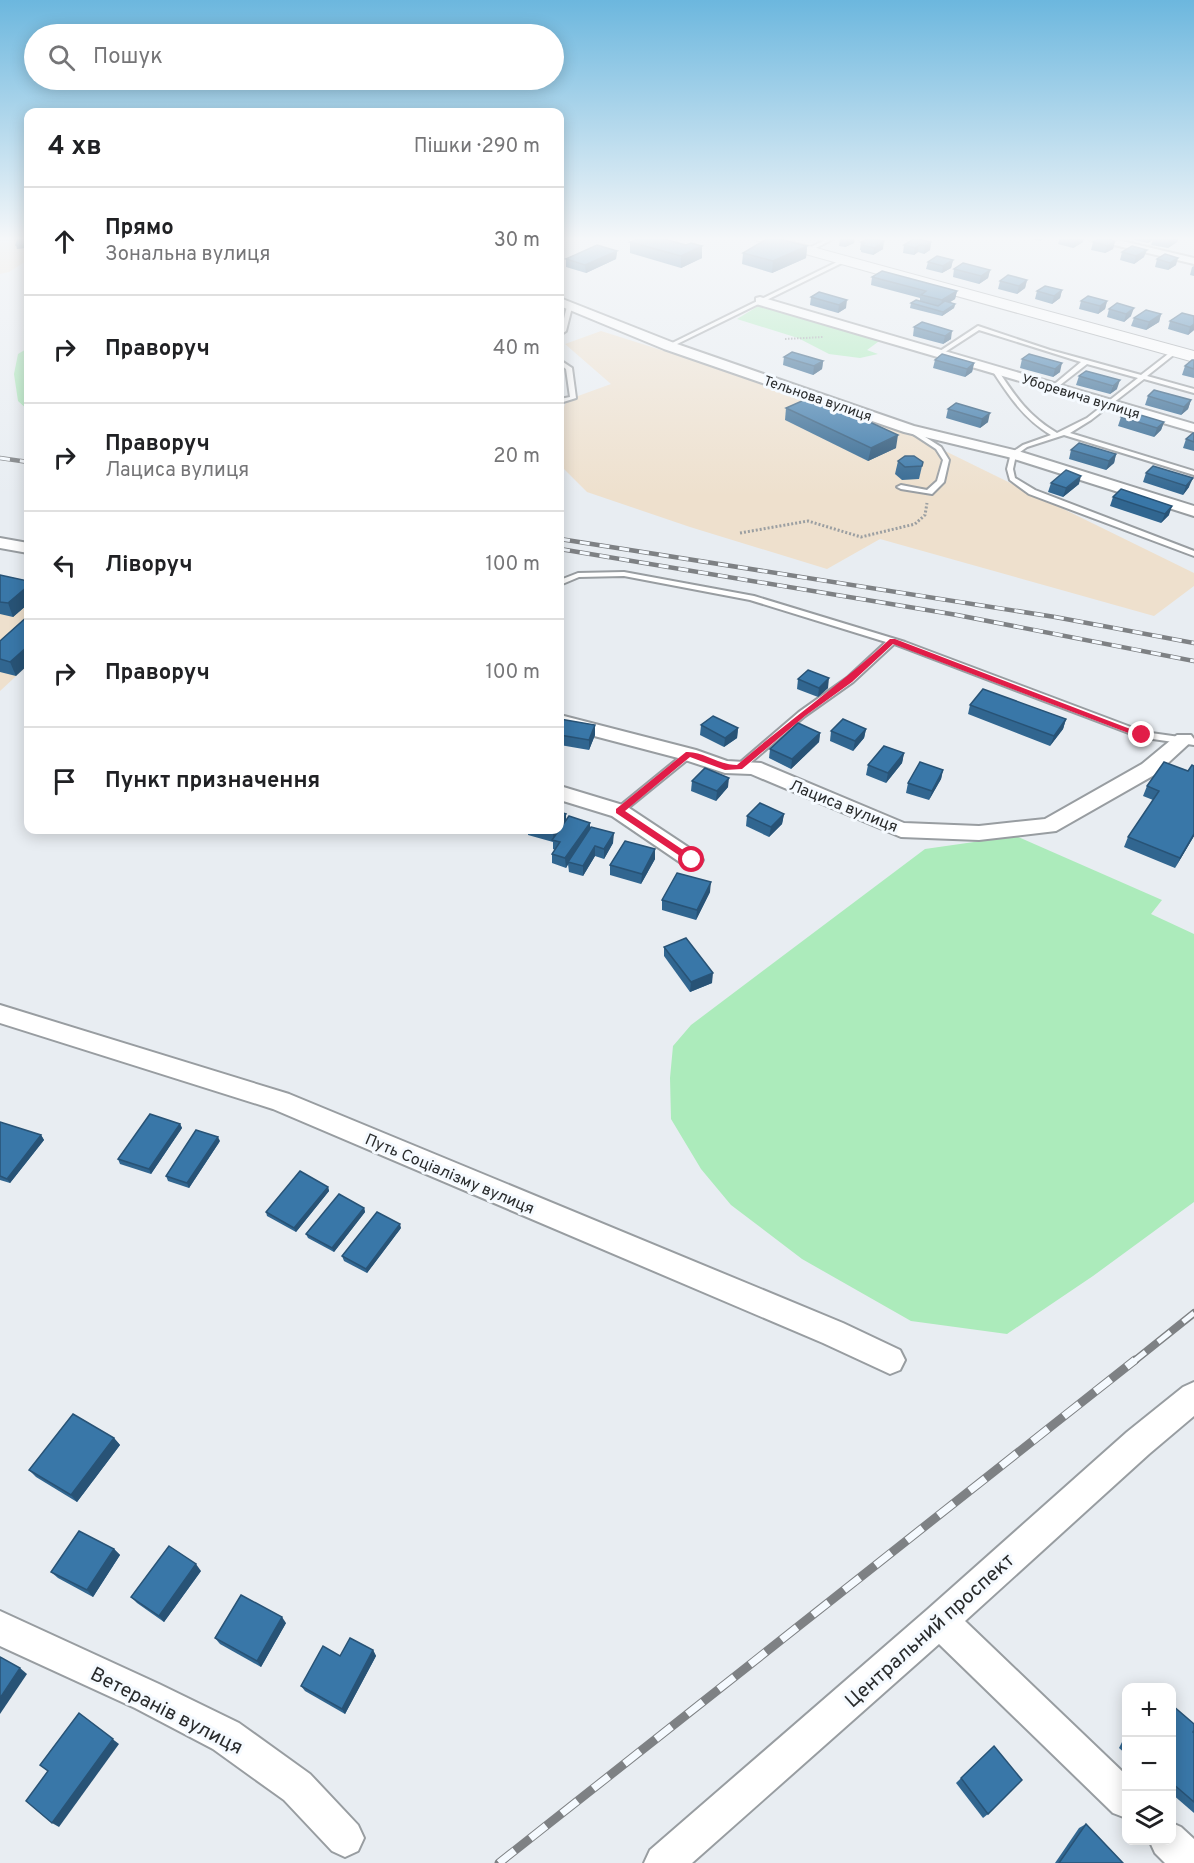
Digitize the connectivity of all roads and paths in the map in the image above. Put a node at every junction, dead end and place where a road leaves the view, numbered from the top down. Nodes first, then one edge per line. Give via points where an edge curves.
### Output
1 (613, 324) edge
2 (718, 324) edge
3 (839, 324) edge
4 (1072, 324) edge
5 (669, 346) junction
6 (1174, 352) junction
7 (940, 353) junction
8 (1194, 357) edge
9 (1085, 362) junction
10 (564, 365) edge
11 (995, 369) junction
12 (1140, 378) junction
13 (1053, 388) junction
14 (1194, 391) edge
15 (564, 400) edge
16 (1105, 404) junction
17 (1194, 428) edge
18 (909, 429) junction
19 (1060, 435) junction
20 (1013, 454) junction
21 (1194, 473) edge
22 (901, 487) dead end
23 (929, 492) junction
24 (1194, 511) edge
25 (740, 533) dead end
26 (0, 543) edge
27 (24, 547) edge
28 (1194, 554) edge
29 (564, 581) edge
30 (892, 641) junction
31 (564, 722) edge
32 (1189, 740) edge
33 (689, 754) junction
34 (739, 768) junction
35 (564, 794) edge
36 (619, 811) junction
37 (692, 860) dead end
38 (0, 1014) edge
39 (890, 1360) dead end
40 (1194, 1397) edge
41 (940, 1621) junction
42 (0, 1628) edge
43 (1122, 1796) edge
44 (345, 1838) dead end
45 (1173, 1845) edge
46 (663, 1863) edge
47 (1192, 1863) edge

1 - 5 street, Тельнова вулиця
2 - 5 lane
3 - 7 street, Уборевича вулиця
4 - 6 main road
5 - 18 street, Тельнова вулиця
6 - 8 main road
6 - 12 lane
7 - 9 lane via 978,328
7 - 11 street, Уборевича вулиця
9 - 12 lane
9 - 13 lane
10 - 15 lane via 569,368 573,398
11 - 13 street, Уборевича вулиця
11 - 19 lane via 1024,414
12 - 14 lane
12 - 16 lane
13 - 16 street, Уборевича вулиця
16 - 17 street, Уборевича вулиця
16 - 19 lane
18 - 20 street, Тельнова вулиця
18 - 23 lane via 939,448 945,460 940,482
19 - 20 lane
19 - 21 lane
20 - 24 street, Тельнова вулиця
20 - 28 lane via 1012,478 1032,492
22 - 23 lane
23 - 25 path via 925,515 915,524 894,531 861,537 808,521
26 - 27 street
29 - 30 lane via 578,575 624,574 751,598
30 - 32 lane via 1142,735
30 - 34 lane via 850,680 802,714
31 - 33 street, Лациса вулиця
32 - 34 street, Лациса вулиця via 1149,769 1049,826 979,833 901,830 754,768
33 - 34 street, Лациса вулиця
33 - 36 lane
35 - 36 street
36 - 37 street
38 - 39 street, Путь Соціалізму вулиця via 280,1101
40 - 41 street, Центральний проспект
41 - 43 street
41 - 46 street, Центральний проспект
42 - 44 street, Ветеранів вулиця via 226,1736 297,1787
45 - 47 street

